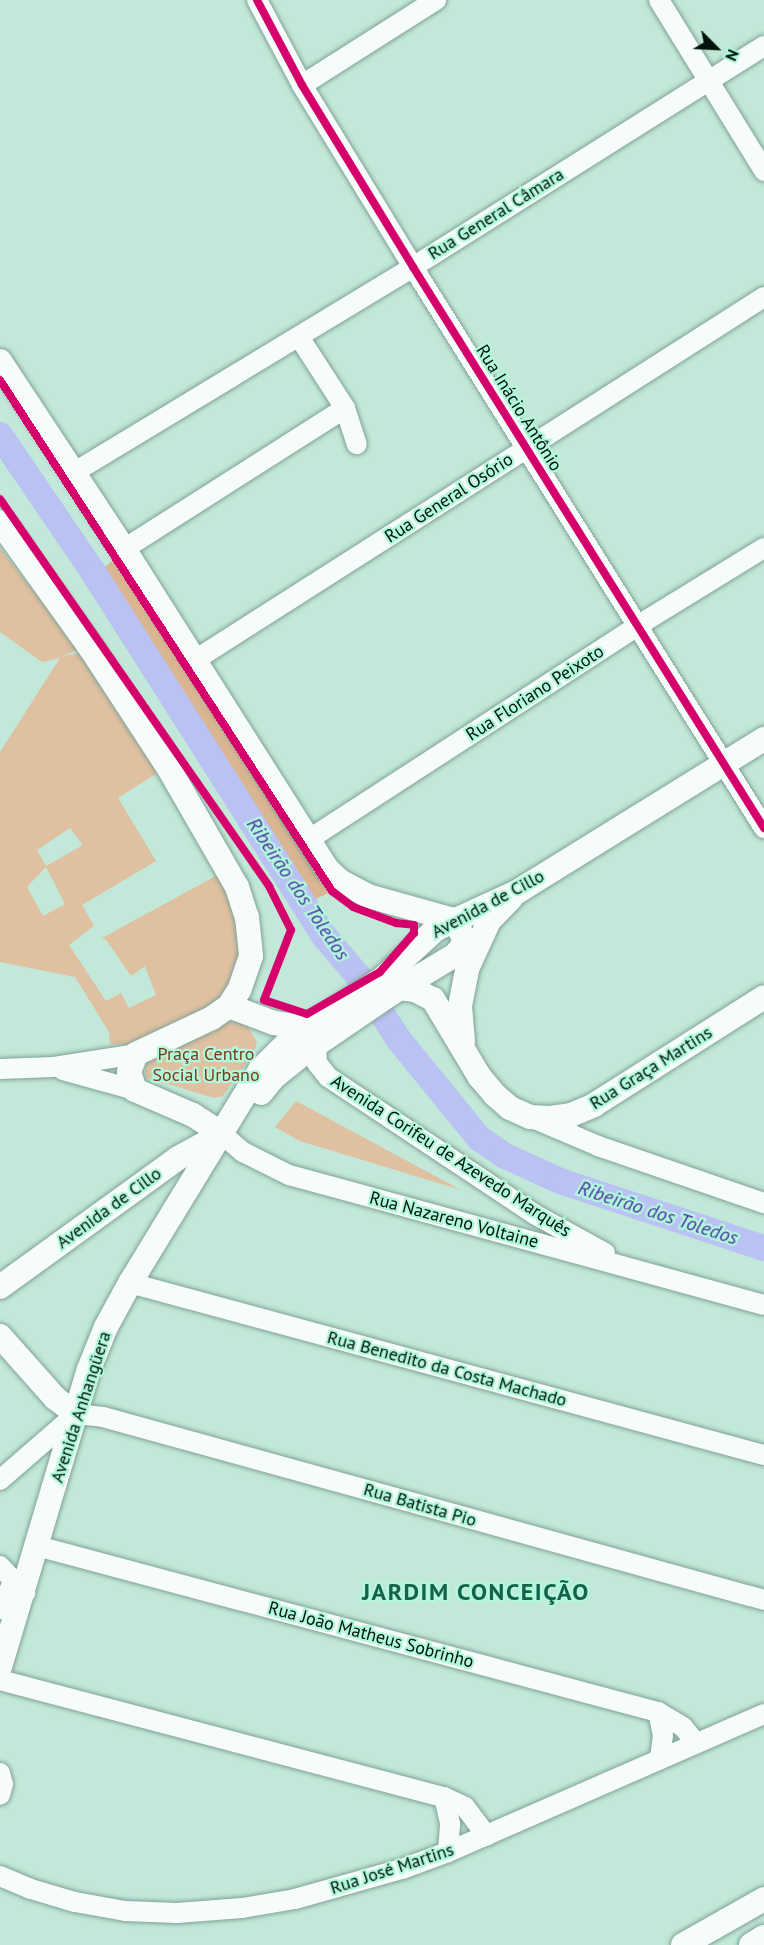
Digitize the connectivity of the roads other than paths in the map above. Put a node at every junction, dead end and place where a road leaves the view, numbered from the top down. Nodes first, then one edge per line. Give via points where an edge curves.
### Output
1 (257, 0) edge
2 (436, 0) edge
3 (659, 0) edge
4 (764, 46) edge
5 (710, 80) junction
6 (302, 85) junction
7 (764, 171) edge
8 (413, 267) junction
9 (764, 297) edge
10 (299, 337) junction
11 (0, 361) edge
12 (345, 408) junction
13 (357, 444) dead end
14 (527, 448) junction
15 (73, 473) junction
16 (0, 522) edge
17 (764, 548) edge
18 (124, 549) junction
19 (637, 626) junction
20 (195, 660) junction
21 (764, 739) edge
22 (725, 764) junction
23 (764, 828) edge
24 (308, 840) junction
25 (517, 892) junction
26 (454, 920) junction
27 (392, 986) junction
28 (764, 997) edge
29 (229, 1006) junction
30 (313, 1036) junction
31 (465, 1052) junction
32 (136, 1054) junction
33 (54, 1067) junction
34 (0, 1069) edge
35 (135, 1090) junction
36 (594, 1105) junction
37 (530, 1117) junction
38 (222, 1134) junction
39 (598, 1146) junction
40 (764, 1203) edge
41 (534, 1214) junction
42 (522, 1238) junction
43 (637, 1270) junction
44 (130, 1283) junction
45 (0, 1287) edge
46 (764, 1305) edge
47 (0, 1336) edge
48 (76, 1414) junction
49 (764, 1455) edge
50 (0, 1480) edge
51 (37, 1546) junction
52 (0, 1566) edge
53 (19, 1587) junction
54 (764, 1600) edge
55 (0, 1609) edge
56 (0, 1667) edge
57 (0, 1680) edge
58 (658, 1712) junction
59 (764, 1714) edge
60 (695, 1742) junction
61 (660, 1758) junction
62 (0, 1773) edge
63 (0, 1795) edge
64 (444, 1797) junction
65 (488, 1836) junction
66 (448, 1852) junction
67 (0, 1876) edge
68 (764, 1899) edge
69 (764, 1937) edge
70 (683, 1945) edge
71 (751, 1945) edge

1 - 6 street, Rua Inácio Antônio
2 - 6 street
3 - 5 street
4 - 5 street, Rua General Câmara
5 - 7 street
5 - 8 street, Rua General Câmara
6 - 8 street, Rua Inácio Antônio
8 - 10 street, Rua General Câmara
8 - 14 street, Rua Inácio Antônio
9 - 14 street, Rua General Osório
10 - 12 street
10 - 15 street, Rua General Câmara
11 - 15 main road
12 - 13 street
12 - 18 street
14 - 19 street, Rua Inácio Antônio
14 - 20 street, Rua General Osório
15 - 18 main road
16 - 29 main road via 91,649 161,757 237,887 247,917 251,956
17 - 19 street, Rua Floriano Peixoto
18 - 20 main road
19 - 22 street, Rua Inácio Antônio
19 - 24 street, Rua Floriano Peixoto
20 - 24 main road
21 - 22 main road, Avenida de Cillo
22 - 23 street, Rua Inácio Antônio
22 - 25 main road, Avenida de Cillo
24 - 26 main road via 327,869 353,889 387,903
25 - 26 main road, Avenida de Cillo
25 - 31 main road via 489,921 468,969 460,1006
26 - 27 main road via 464,938 455,955
27 - 30 main road
27 - 31 main road via 415,990 433,999
28 - 36 main road, Rua Graça Martins
29 - 30 main road
29 - 32 main road
30 - 38 main road via 290,1041 260,1070
30 - 41 street, Avenida Corifeu de Azevedo Marquês via 317,1063 327,1077
31 - 37 main road via 495,1095 510,1108
32 - 33 street
32 - 35 main road via 129,1072
33 - 34 street
33 - 35 street
35 - 38 main road via 194,1116
36 - 37 main road, Rua Graça Martins via 571,1115
36 - 39 street via 585,1128
37 - 39 street
38 - 42 street, Rua Nazareno Voltaine via 243,1152 289,1175
38 - 44 main road, Avenida Anhangüera
38 - 45 main road, Avenida de Cillo via 178,1158
39 - 40 street
41 - 42 street via 531,1227
41 - 43 street, Avenida Corifeu de Azevedo Marquês
42 - 43 street, Rua Nazareno Voltaine
43 - 46 street, Rua Nazareno Voltaine
44 - 48 main road, Avenida Anhangüera via 106,1328
44 - 49 street, Rua Benedito da Costa Machado
47 - 48 main road via 55,1398
48 - 50 street
48 - 51 main road, Avenida Anhangüera
48 - 54 street, Rua Batista Pio via 103,1416
51 - 53 main road, Avenida Anhangüera
51 - 58 street, Rua João Matheus Sobrinho
52 - 53 street
53 - 55 street
53 - 56 main road, Avenida Anhangüera
57 - 64 street
58 - 60 street, Rua João Matheus Sobrinho via 683,1727
58 - 61 street via 663,1735
59 - 60 street, Rua José Martins
60 - 61 street, Rua José Martins
61 - 65 street, Rua José Martins
62 - 63 street
64 - 65 street via 465,1807
64 - 66 street via 450,1824
65 - 66 street, Rua José Martins
66 - 67 street, Rua José Martins via 295,1899 177,1913 125,1911 75,1902
68 - 70 main road
69 - 71 main road

